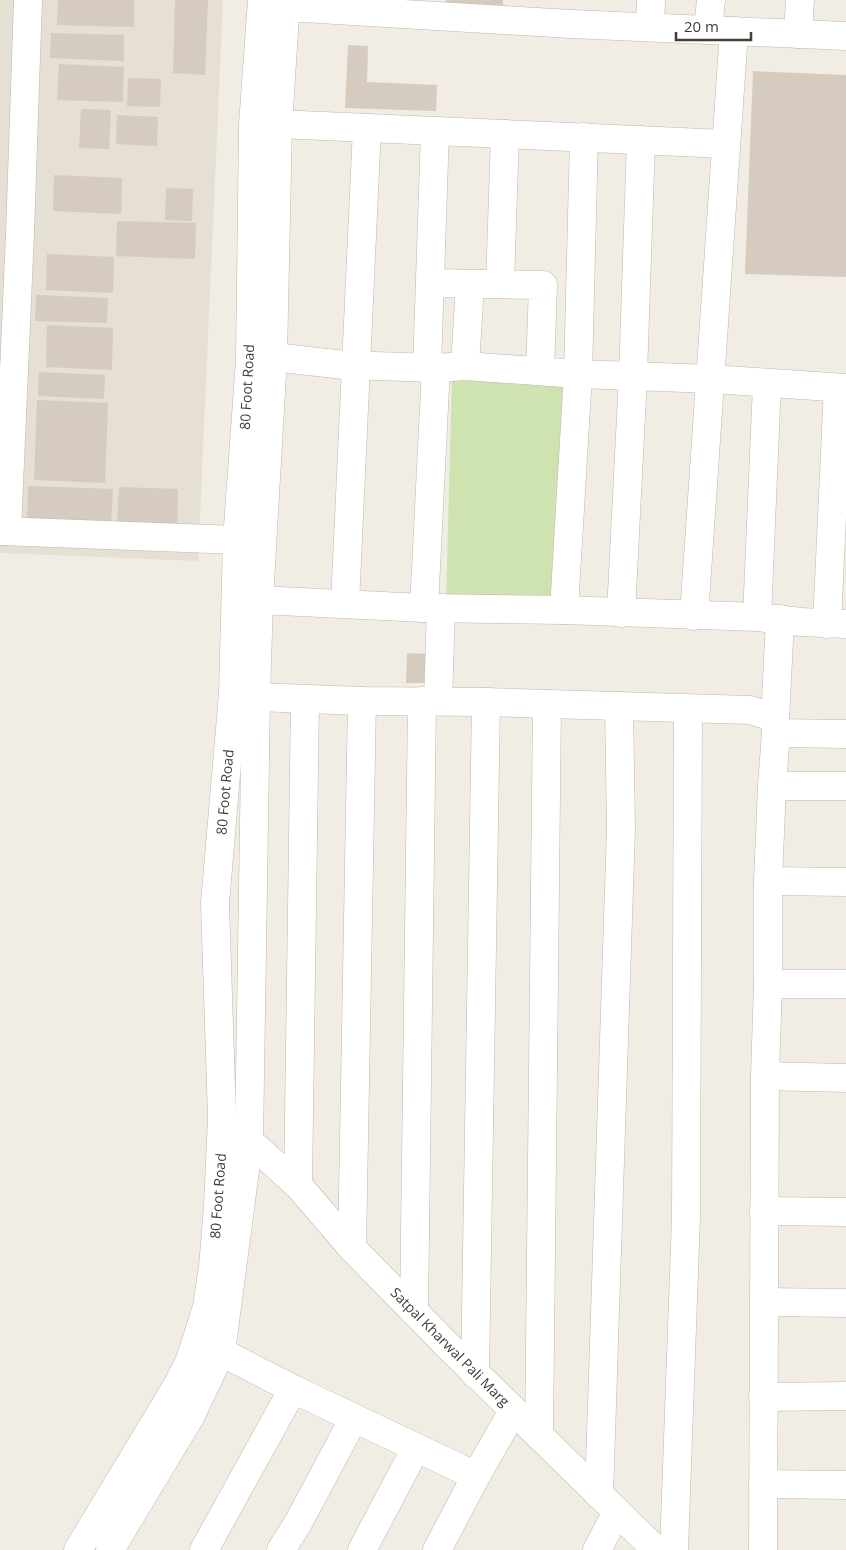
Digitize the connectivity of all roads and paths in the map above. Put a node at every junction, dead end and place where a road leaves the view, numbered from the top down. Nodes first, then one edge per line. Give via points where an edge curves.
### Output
1 (28, 0) edge
2 (651, 0) edge
3 (711, 0) edge
4 (800, 0) edge
5 (278, 2) edge
6 (372, 6) edge
7 (439, 8) edge
8 (506, 10) edge
9 (572, 12) edge
10 (650, 28) junction
11 (721, 31) junction
12 (798, 34) junction
13 (846, 36) edge
14 (265, 124) junction
15 (368, 128) junction
16 (435, 131) junction
17 (506, 134) junction
18 (584, 137) junction
19 (641, 140) junction
20 (726, 144) junction
21 (430, 283) junction
22 (470, 284) junction
23 (500, 284) junction
24 (543, 285) junction
25 (580, 286) junction
26 (274, 357) junction
27 (357, 365) junction
28 (465, 366) junction
29 (431, 368) junction
30 (540, 371) junction
31 (578, 374) junction
32 (633, 376) junction
33 (711, 379) junction
34 (767, 384) junction
35 (842, 388) edge
36 (4, 531) edge
37 (237, 540) junction
38 (259, 600) junction
39 (345, 604) junction
40 (432, 608) junction
41 (564, 610) junction
42 (622, 613) junction
43 (694, 616) junction
44 (769, 618) junction
45 (836, 624) edge
46 (256, 697) junction
47 (305, 700) junction
48 (362, 701) junction
49 (430, 701) junction
50 (486, 702) junction
51 (547, 704) junction
52 (618, 706) junction
53 (688, 709) junction
54 (776, 726) junction
55 (846, 734) edge
56 (772, 786) junction
57 (846, 786) edge
58 (768, 881) junction
59 (846, 882) edge
60 (768, 984) junction
61 (846, 984) edge
62 (765, 1076) junction
63 (846, 1078) edge
64 (222, 1117) junction
65 (249, 1140) junction
66 (298, 1185) junction
67 (764, 1211) junction
68 (846, 1212) edge
69 (352, 1248) junction
70 (764, 1302) junction
71 (846, 1303) edge
72 (414, 1311) junction
73 (221, 1352) junction
74 (475, 1374) junction
75 (293, 1389) junction
76 (846, 1396) edge
77 (763, 1397) junction
78 (513, 1411) junction
79 (354, 1418) junction
80 (538, 1436) junction
81 (416, 1448) junction
82 (476, 1476) junction
83 (763, 1484) junction
84 (846, 1485) edge
85 (608, 1503) junction
86 (78, 1550) edge
87 (110, 1550) edge
88 (204, 1550) edge
89 (281, 1550) edge
90 (362, 1550) edge
91 (437, 1550) edge
92 (597, 1550) edge
93 (656, 1550) edge
94 (674, 1550) edge
95 (763, 1550) edge

1 - 36 street via 20,233
2 - 10 street
3 - 11 street
4 - 12 street
5 - 6 street
5 - 14 street, 80 Foot Road
6 - 7 street
7 - 8 street
8 - 9 street
9 - 10 street
10 - 11 street
11 - 12 street
11 - 20 street
12 - 13 street
14 - 15 street
14 - 26 street, 80 Foot Road
14 - 37 street, 80 Foot Road
15 - 16 street
15 - 27 street
16 - 17 street
16 - 21 street
17 - 18 street
17 - 23 street
18 - 19 street
18 - 25 street
19 - 20 street
19 - 32 street
20 - 33 street
21 - 22 street
21 - 29 street
22 - 23 street
22 - 28 street
23 - 24 street
24 - 25 street
24 - 30 street
25 - 31 street
26 - 27 street
26 - 38 street, 80 Foot Road
27 - 29 street
27 - 39 street
28 - 29 street
28 - 30 street
29 - 40 street
30 - 31 street
31 - 32 street
31 - 41 street
32 - 33 street
32 - 42 street
33 - 34 street
33 - 43 street
34 - 35 street
34 - 44 street
35 - 45 street
36 - 37 street
37 - 64 street, 80 Foot Road via 233,694 215,903
38 - 39 street
38 - 46 street, 80 Foot Road
39 - 40 street
40 - 41 street
40 - 49 street
41 - 42 street
42 - 43 street
43 - 44 street
44 - 45 street
44 - 54 street
46 - 47 street
46 - 65 street, 80 Foot Road
47 - 48 street
47 - 66 street
48 - 49 street
48 - 69 street
49 - 50 street
49 - 72 street
50 - 51 street
50 - 74 street
51 - 52 street
51 - 80 street
52 - 53 street
52 - 85 street via 621,828
53 - 54 street via 750,710 766,714
53 - 94 street via 686,1217
54 - 55 street
54 - 56 street
56 - 57 street
56 - 58 street
58 - 59 street
58 - 60 street
60 - 61 street
60 - 62 street
62 - 63 street
62 - 67 street
64 - 65 street, Satpal Kharwal Pali Marg
64 - 86 street, 80 Foot Road via 213,1267 207,1307 190,1360
65 - 66 street, Satpal Kharwal Pali Marg
65 - 73 street, 80 Foot Road
66 - 69 street, Satpal Kharwal Pali Marg
67 - 68 street
67 - 70 street
69 - 72 street, Satpal Kharwal Pali Marg
70 - 71 street
70 - 77 street
72 - 74 street, Satpal Kharwal Pali Marg
73 - 75 street
73 - 87 street, 80 Foot Road via 190,1417
74 - 78 street, Satpal Kharwal Pali Marg
75 - 79 street
75 - 88 street
76 - 77 street
77 - 83 street
78 - 80 street, Satpal Kharwal Pali Marg
78 - 82 street
79 - 81 street
79 - 89 street
80 - 85 street, Satpal Kharwal Pali Marg
81 - 82 street
81 - 90 street
82 - 91 street
83 - 84 street
83 - 95 street
85 - 92 street
85 - 93 street, Satpal Kharwal Pali Marg

